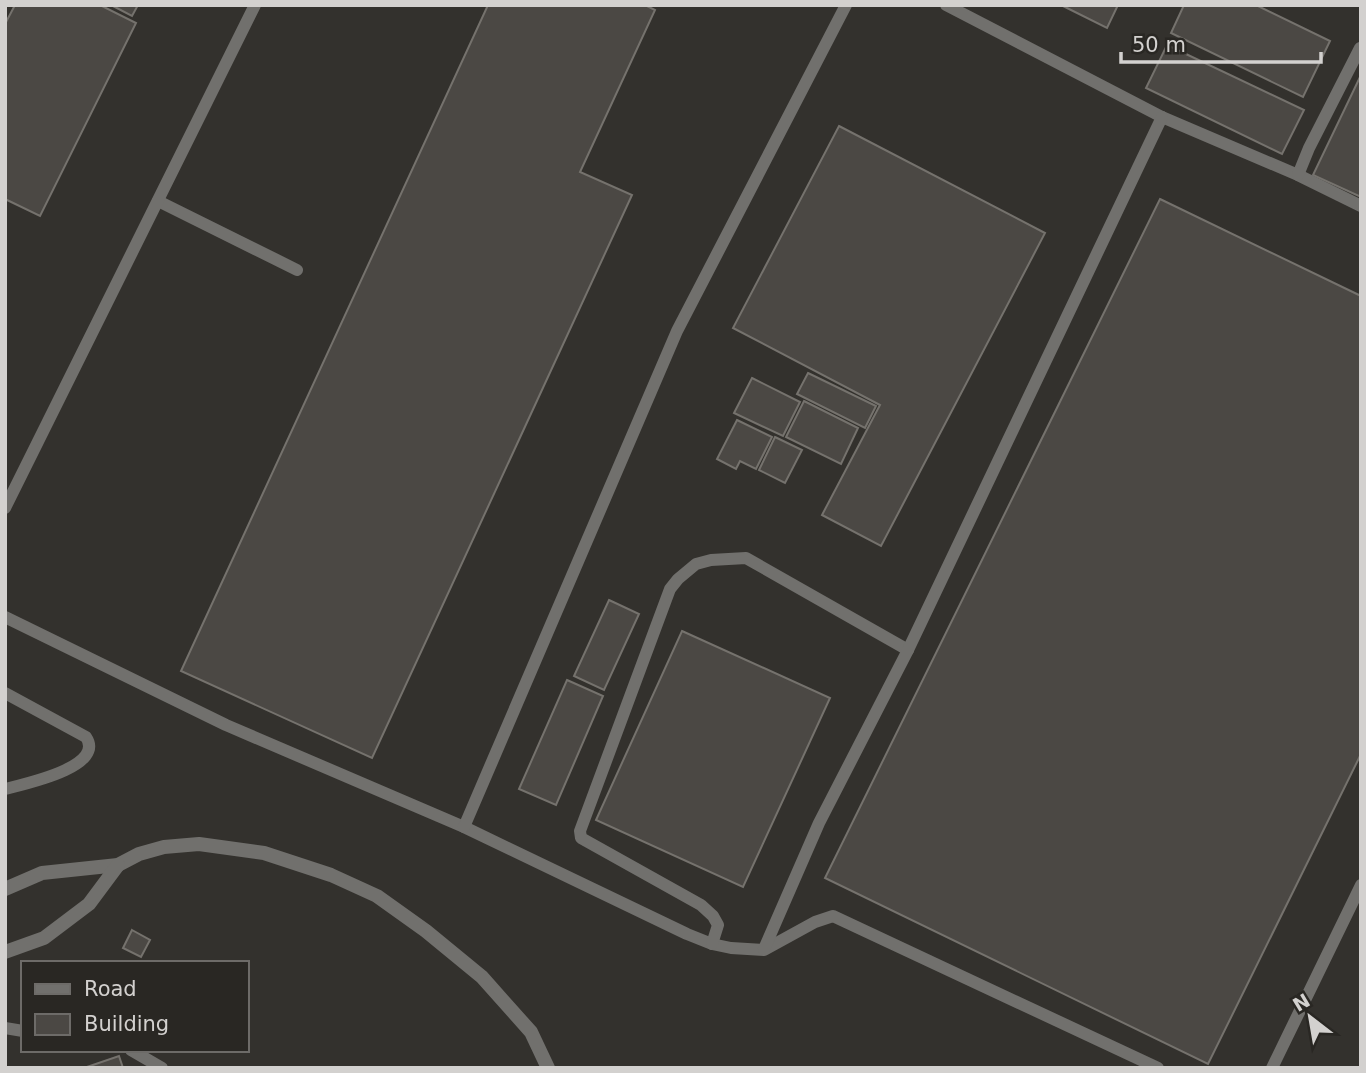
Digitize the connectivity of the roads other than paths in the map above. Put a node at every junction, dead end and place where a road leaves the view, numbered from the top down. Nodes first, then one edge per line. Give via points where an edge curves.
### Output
1 (255, 5) edge
2 (846, 5) edge
3 (946, 5) edge
4 (1360, 48) edge
5 (1162, 117) junction
6 (1298, 175) junction
7 (158, 201) junction
8 (1361, 206) edge
9 (297, 270) dead end
10 (5, 508) edge
11 (5, 617) edge
12 (908, 650) junction
13 (5, 694) edge
14 (5, 789) edge
15 (464, 827) junction
16 (118, 865) junction
17 (1361, 885) edge
18 (5, 889) edge
19 (712, 944) junction
20 (764, 950) junction
21 (5, 951) edge
22 (134, 1052) edge
23 (162, 1068) edge
24 (548, 1068) edge
25 (1158, 1068) edge
26 (1272, 1068) edge

1 - 7 lane
2 - 15 lane via 677,331
3 - 5 lane
4 - 6 lane
5 - 6 lane
5 - 12 lane
6 - 8 lane
7 - 9 lane
7 - 10 lane
11 - 15 lane via 226,726
12 - 19 lane via 746,558 696,564 670,589 580,831 581,838 701,905 718,925
12 - 20 lane via 819,823
13 - 14 lane via 86,737 90,744 84,758 68,770
15 - 19 lane
16 - 18 street via 42,873
16 - 21 street via 89,904 44,938
16 - 24 street via 164,847 199,844 264,853 377,896 482,977 531,1032
17 - 26 lane
19 - 20 lane
20 - 25 lane via 833,915
22 - 23 lane

